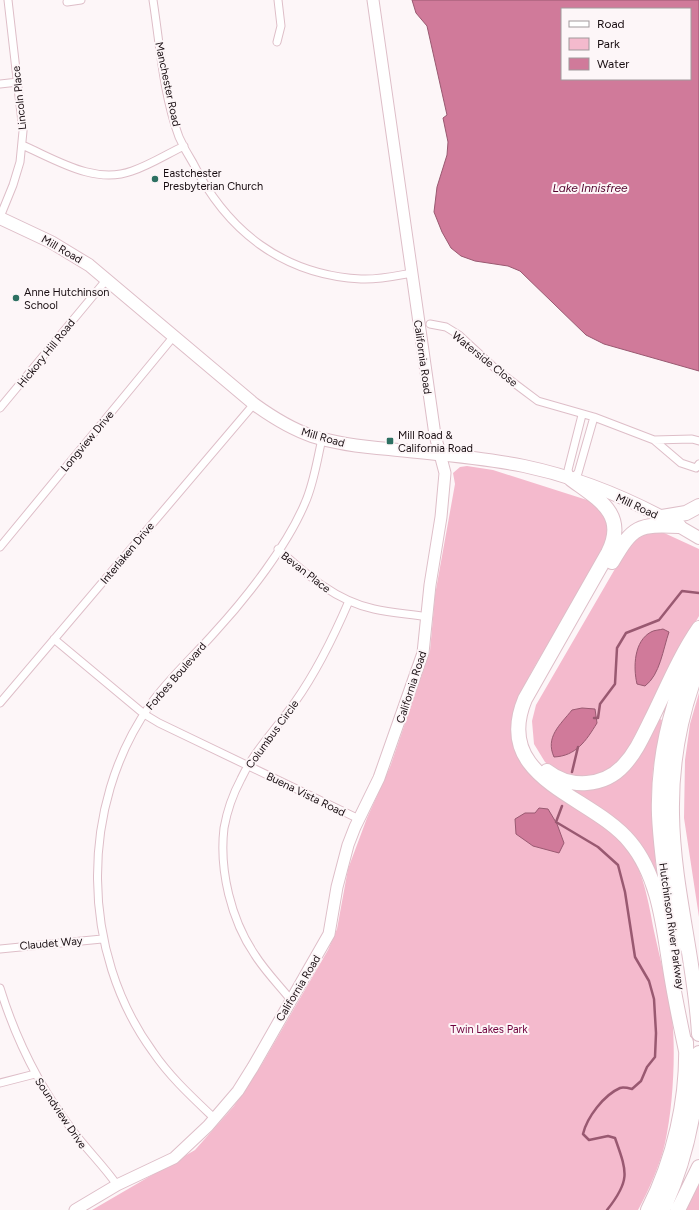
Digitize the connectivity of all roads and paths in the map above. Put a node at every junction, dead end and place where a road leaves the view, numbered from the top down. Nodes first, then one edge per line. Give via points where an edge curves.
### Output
1 (8, 0) edge
2 (81, 0) edge
3 (152, 0) edge
4 (278, 0) edge
5 (373, 0) edge
6 (67, 2) dead end
7 (277, 42) dead end
8 (18, 82) junction
9 (0, 84) edge
10 (22, 145) junction
11 (184, 146) junction
12 (0, 218) edge
13 (412, 273) junction
14 (107, 279) junction
15 (430, 324) dead end
16 (174, 336) junction
17 (254, 404) junction
18 (0, 408) edge
19 (582, 415) junction
20 (594, 417) junction
21 (322, 439) junction
22 (654, 440) junction
23 (699, 441) edge
24 (575, 443) junction
25 (586, 446) junction
26 (440, 455) junction
27 (699, 464) edge
28 (571, 479) junction
29 (699, 506) edge
30 (662, 517) junction
31 (679, 526) junction
32 (699, 538) edge
33 (0, 547) edge
34 (278, 550) junction
35 (349, 601) junction
36 (427, 617) junction
37 (699, 628) edge
38 (54, 639) junction
39 (699, 642) edge
40 (699, 666) edge
41 (0, 703) edge
42 (144, 714) junction
43 (248, 766) junction
44 (359, 819) junction
45 (679, 882) junction
46 (102, 939) junction
47 (0, 949) edge
48 (699, 953) edge
49 (0, 988) edge
50 (291, 1000) junction
51 (699, 1034) edge
52 (693, 1052) edge
53 (35, 1074) junction
54 (0, 1083) edge
55 (214, 1118) junction
56 (699, 1167) edge
57 (117, 1185) junction
58 (75, 1210) edge
59 (648, 1210) edge
60 (663, 1210) edge
61 (678, 1210) edge

1 - 8 street, Lincoln Place
2 - 6 street
3 - 11 street, Manchester Road via 169,100
4 - 7 street via 281,26
5 - 13 main road, California Road
8 - 9 street
8 - 10 street, Lincoln Place via 23,120
10 - 11 street via 77,169 111,175 131,172
10 - 12 street, Lincoln Place via 13,185
11 - 13 street, Manchester Road via 204,186 230,219 259,245 279,257 302,268 340,277 378,278
12 - 14 main road, Mill Road via 64,249
13 - 26 main road, California Road
14 - 16 main road, Mill Road
14 - 18 street, Hickory Hill Road
15 - 19 street, Waterside Close via 446,327 459,335 498,371 538,401
16 - 17 main road, Mill Road
16 - 33 street, Longview Drive
17 - 21 main road, Mill Road via 281,422
17 - 38 street, Interlaken Drive
19 - 20 street, Waterside Close
19 - 24 street
20 - 22 street, Waterside Close
20 - 25 street
21 - 26 main road, Mill Road
21 - 34 street, Forbes Boulevard via 305,504
22 - 23 street, Waterside Close
22 - 27 street, Waterside Close via 681,463 696,468
24 - 25 street
24 - 28 street via 568,470
25 - 28 street via 578,472
26 - 28 main road, Mill Road via 524,466
26 - 36 main road, California Road via 445,473 444,493
28 - 30 main road, Mill Road via 616,495
28 - 52 highway via 608,508 614,520 614,538 608,553 525,699 519,719 520,742 527,761 537,773 612,825 630,842 642,860 658,905
29 - 30 highway via 686,513
30 - 31 main road, Mill Road
31 - 32 main road, Mill Road
31 - 37 highway via 655,525 642,528 631,534 623,544 530,708 527,721 528,742 542,766 560,779 580,784 604,779 617,771 634,751 685,650
34 - 35 street, Bevan Place via 321,586
34 - 42 street, Forbes Boulevard via 258,580 217,630 172,678
35 - 36 street, Bevan Place via 372,609
35 - 43 street, Columbus Circle via 309,681
36 - 44 main road, California Road via 423,653 379,778
38 - 41 street, Interlaken Drive
38 - 42 street, Buena Vista Road
39 - 52 highway, Hutchinson River Parkway via 670,720 663,753 659,799 662,856
40 - 45 highway, Hutchinson River Parkway via 682,719 674,768 672,815
42 - 43 street, Buena Vista Road
42 - 46 street, Forbes Boulevard via 115,772 101,830 97,876
43 - 44 street, Buena Vista Road
43 - 50 street, Columbus Circle via 233,796 224,827 225,874 236,917 254,955
44 - 50 main road, California Road via 343,861 329,934
45 - 48 highway
45 - 51 highway, Hutchinson River Parkway
46 - 47 street, Claudet Way
46 - 55 street, Forbes Boulevard via 119,990 144,1038 167,1070
49 - 53 street, Soundview Drive via 19,1041
50 - 55 main road, California Road via 238,1091
52 - 59 highway, Hutchinson River Parkway via 673,1145 664,1174
52 - 60 highway, Hutchinson River Parkway via 696,1091 688,1140
53 - 54 street
53 - 57 street, Soundview Drive via 72,1130
55 - 57 main road, California Road via 174,1158
56 - 61 highway
57 - 58 main road, California Road

